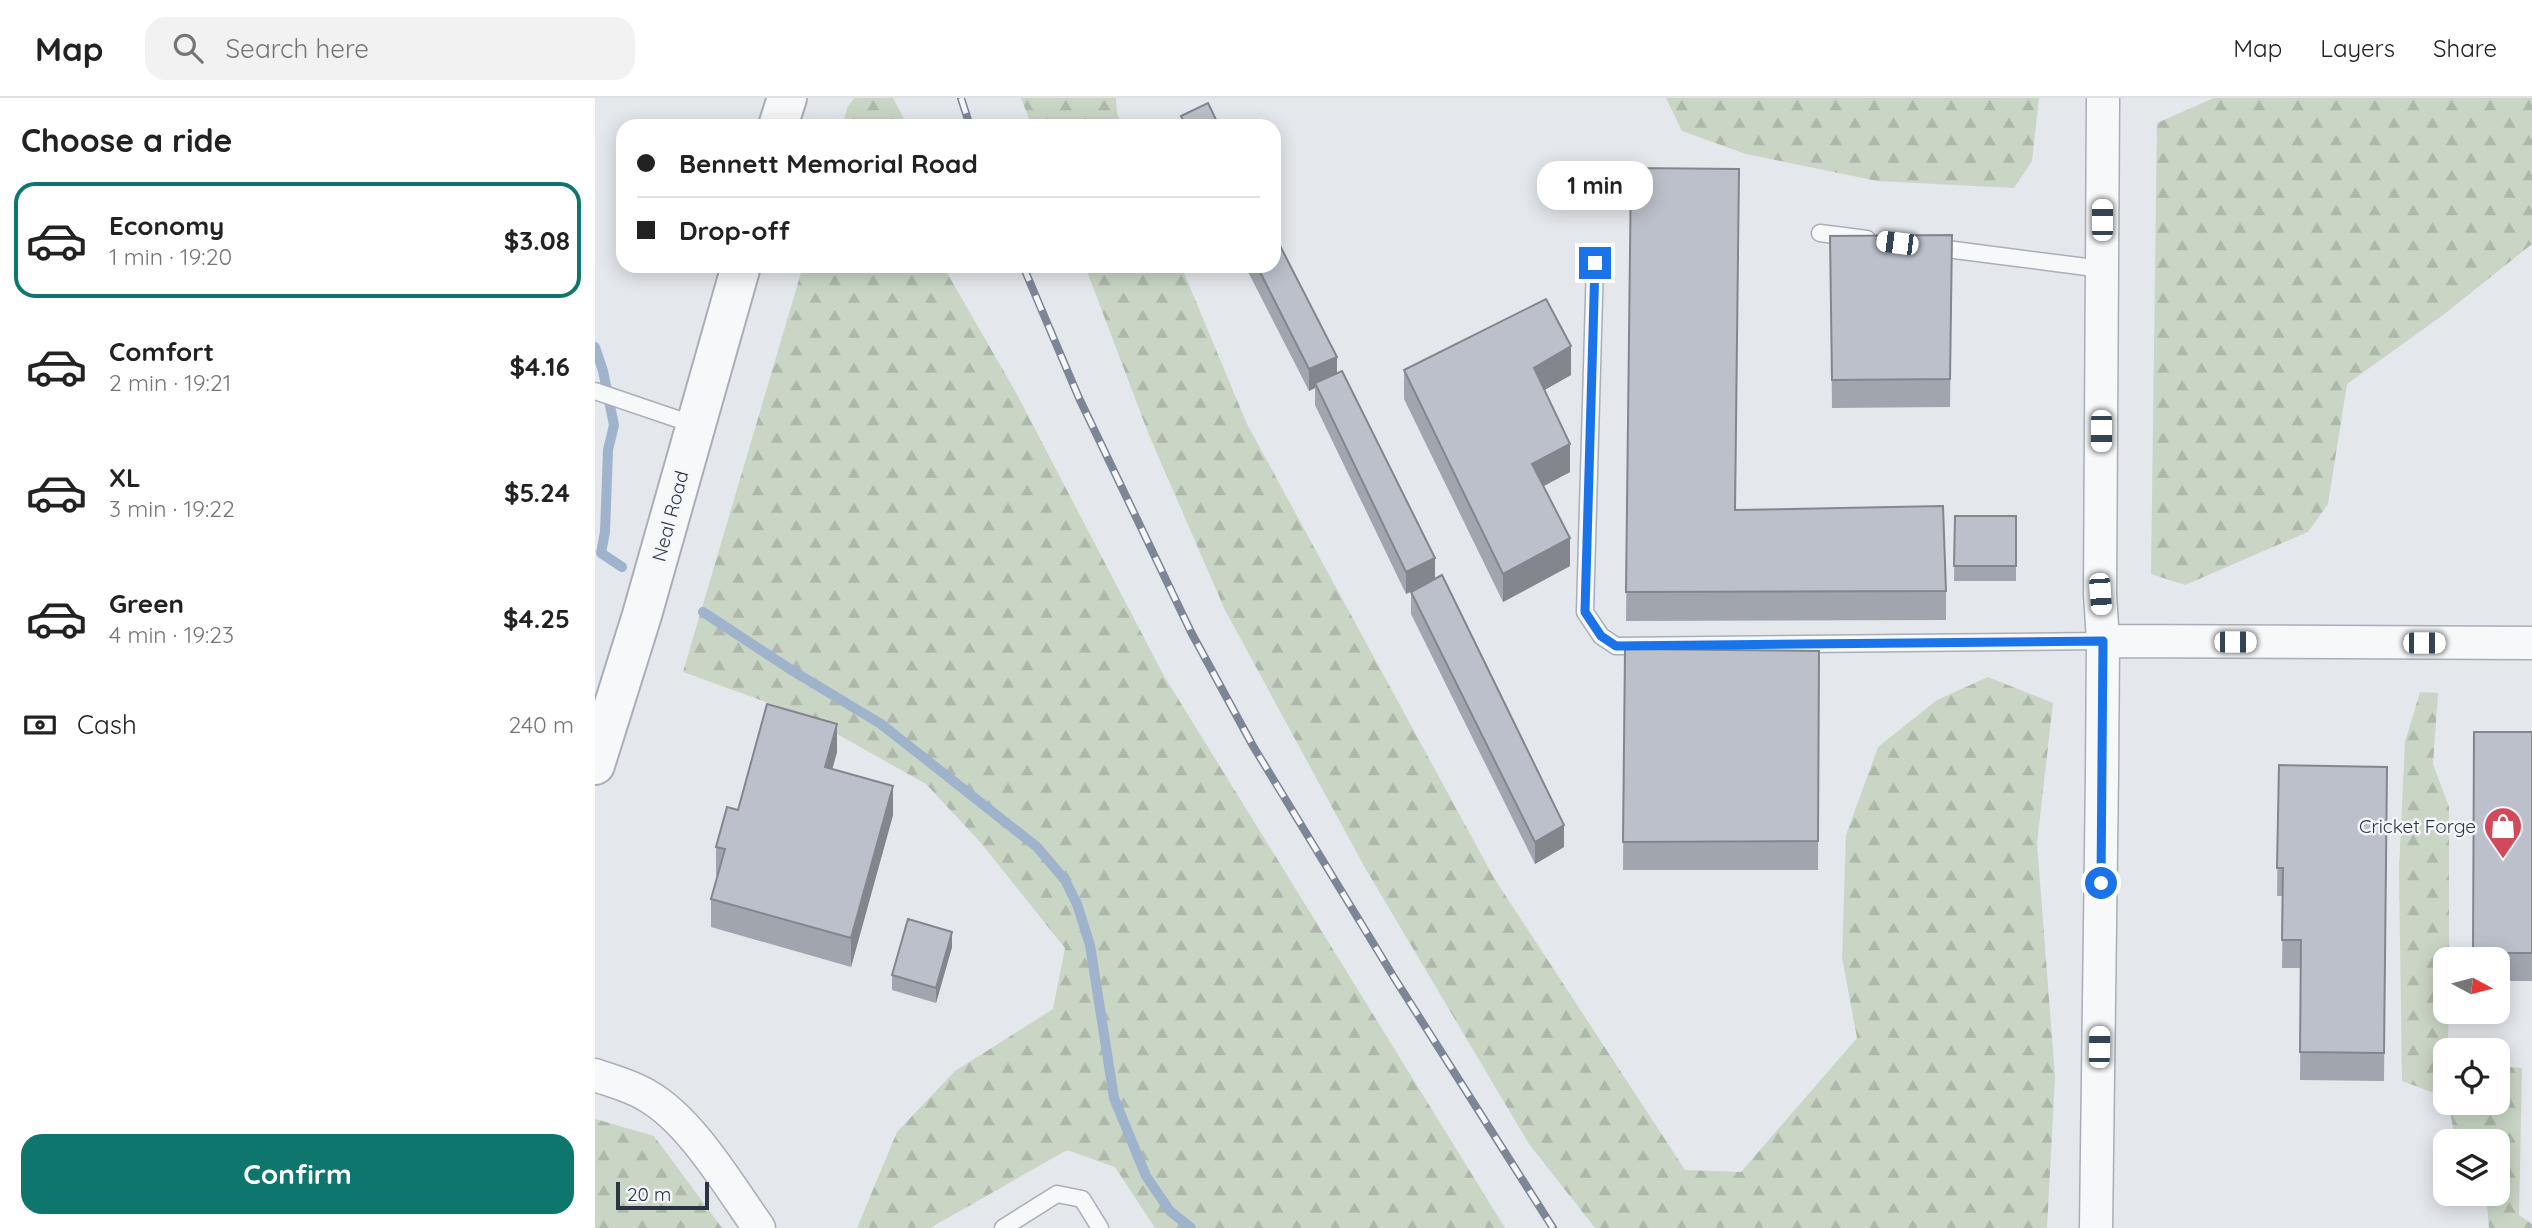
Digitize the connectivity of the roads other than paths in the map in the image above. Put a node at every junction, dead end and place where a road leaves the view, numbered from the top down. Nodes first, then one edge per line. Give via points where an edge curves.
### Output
1 (787, 98) edge
2 (2103, 98) edge
3 (780, 119) edge
4 (1820, 233) dead end
5 (1887, 241) edge
6 (1914, 245) edge
7 (1595, 263) dead end
8 (2102, 269) junction
9 (739, 273) edge
10 (595, 391) edge
11 (695, 425) junction
12 (2103, 641) junction
13 (2532, 643) edge
14 (603, 703) edge
15 (595, 765) edge
16 (595, 1075) edge
17 (759, 1228) edge
18 (1003, 1228) edge
19 (1100, 1228) edge
20 (2096, 1228) edge

1 - 3 street
2 - 8 street
4 - 5 lane
6 - 8 lane
7 - 12 lane via 1585,612 1601,636 1616,646
8 - 12 street
9 - 11 street, Neal Road
10 - 11 lane
11 - 14 street, Neal Road via 652,580
12 - 13 street
12 - 20 street
14 - 15 street, Neal Road
16 - 17 street via 646,1094 671,1113
18 - 19 lane via 1057,1194 1082,1199

